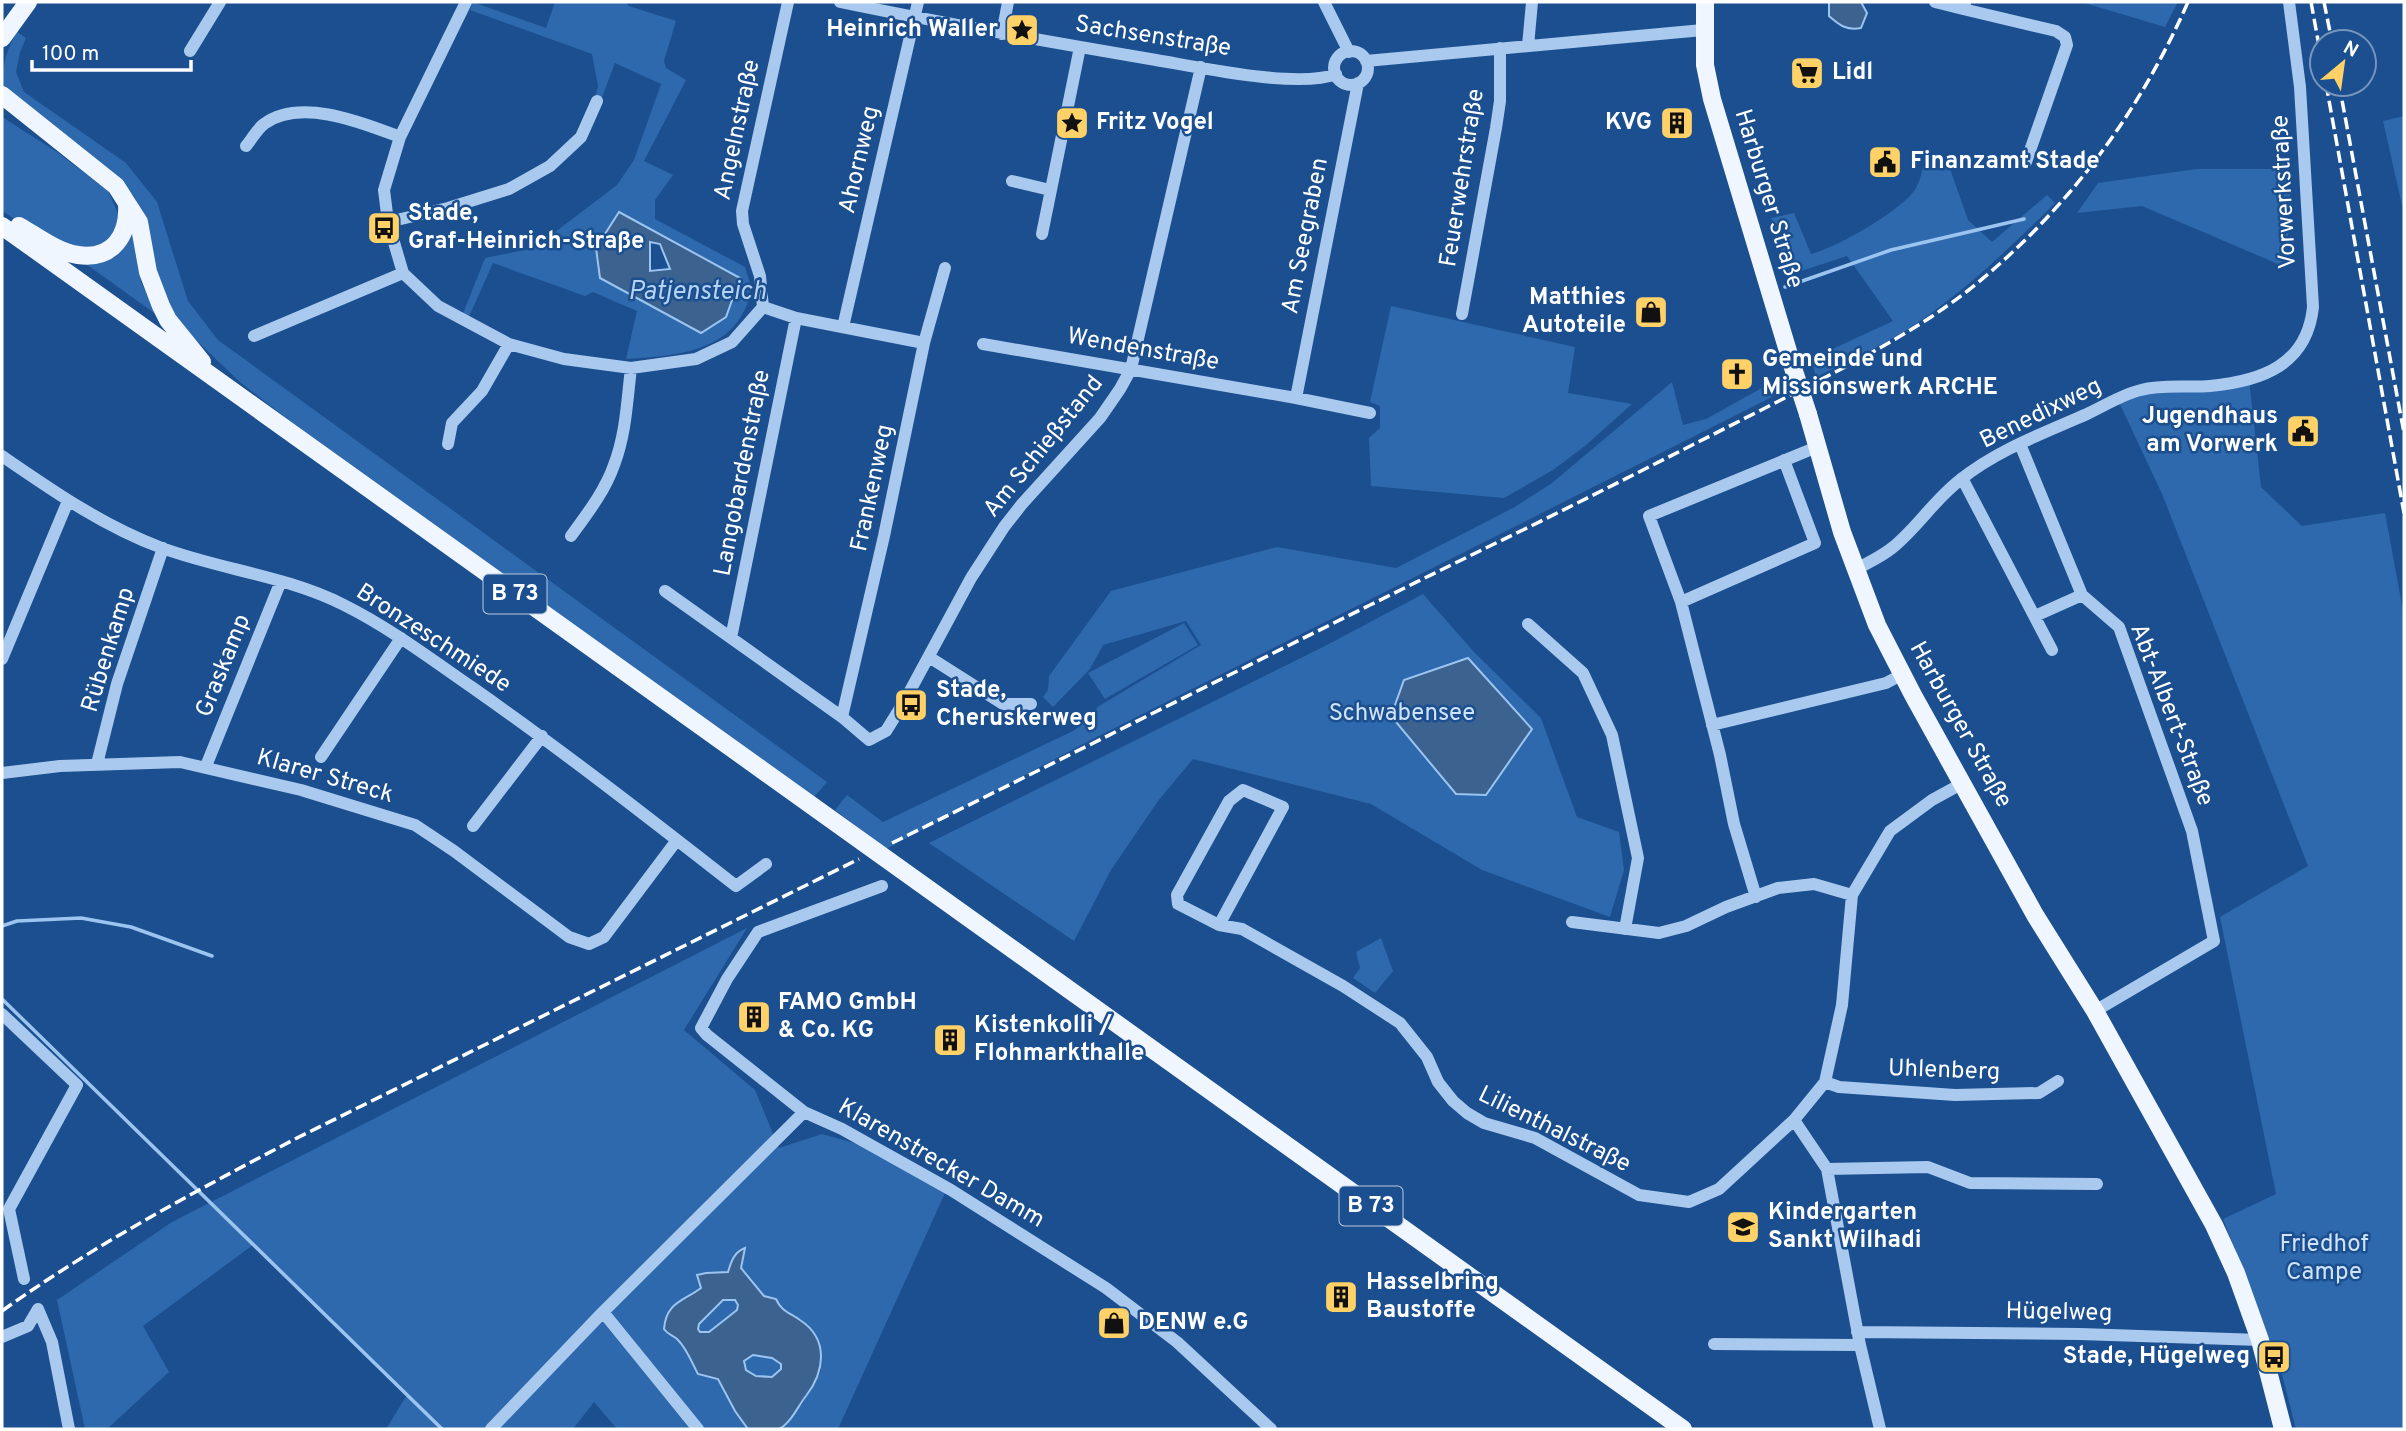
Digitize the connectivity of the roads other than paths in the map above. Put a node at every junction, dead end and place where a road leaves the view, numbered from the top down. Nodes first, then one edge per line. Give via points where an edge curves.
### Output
1 (29, 2) edge
2 (220, 2) edge
3 (464, 2) edge
4 (788, 2) edge
5 (840, 2) edge
6 (918, 2) edge
7 (1008, 2) edge
8 (1324, 2) edge
9 (1532, 2) edge
10 (1705, 2) edge
11 (1935, 2) edge
12 (2289, 2) edge
13 (1964, 5) edge
14 (914, 18) junction
15 (1703, 30) junction
16 (1002, 34) junction
17 (2, 38) edge
18 (1528, 46) junction
19 (1080, 47) junction
20 (1500, 48) junction
21 (190, 51) dead end
22 (1349, 51) junction
23 (1366, 61) junction
24 (1201, 67) junction
25 (1336, 74) junction
26 (1358, 83) junction
27 (2, 95) edge
28 (597, 101) dead end
29 (2, 108) edge
30 (46, 132) junction
31 (401, 137) junction
32 (246, 146) dead end
33 (2026, 162) dead end
34 (1012, 181) dead end
35 (1050, 190) junction
36 (127, 204) junction
37 (388, 222) junction
38 (2, 224) edge
39 (1042, 234) dead end
40 (945, 268) dead end
41 (403, 274) junction
42 (763, 307) junction
43 (1462, 314) dead end
44 (796, 318) junction
45 (843, 327) junction
46 (254, 336) dead end
47 (924, 343) junction
48 (509, 344) junction
49 (983, 344) dead end
50 (631, 368) junction
51 (2279, 368) joint
52 (1131, 369) junction
53 (217, 381) junction
54 (1296, 398) junction
55 (1370, 414) dead end
56 (448, 444) dead end
57 (2020, 444) junction
58 (1817, 447) junction
59 (2, 456) edge
60 (1784, 460) junction
61 (1962, 478) junction
62 (68, 501) junction
63 (572, 536) dead end
64 (163, 548) junction
65 (1855, 570) junction
66 (281, 581) junction
67 (665, 592) dead end
68 (2082, 595) junction
69 (1681, 603) junction
70 (2035, 617) junction
71 (1528, 624) dead end
72 (401, 638) junction
73 (731, 638) junction
74 (2052, 650) dead end
75 (929, 657) junction
76 (2, 659) edge
77 (1903, 674) junction
78 (1031, 704) dead end
79 (842, 717) junction
80 (1712, 725) junction
81 (542, 736) junction
82 (321, 757) dead end
83 (97, 764) junction
84 (206, 766) junction
85 (2, 773) edge
86 (1963, 783) junction
87 (473, 826) dead end
88 (677, 840) junction
89 (766, 863) dead end
90 (882, 887) dead end
91 (1852, 895) junction
92 (1756, 897) junction
93 (1572, 922) dead end
94 (1219, 925) junction
95 (1625, 929) junction
96 (2095, 1011) junction
97 (2, 1014) edge
98 (2058, 1081) dead end
99 (1825, 1082) junction
100 (804, 1112) junction
101 (1794, 1120) junction
102 (1827, 1169) junction
103 (2097, 1184) dead end
104 (24, 1279) dead end
105 (603, 1312) junction
106 (2, 1337) edge
107 (1858, 1338) junction
108 (2260, 1340) junction
109 (1714, 1344) dead end
110 (69, 1429) edge
111 (491, 1429) edge
112 (698, 1429) edge
113 (1271, 1429) edge
114 (1684, 1429) edge
115 (1880, 1429) edge
116 (2283, 1429) edge

1 - 17 main road
2 - 21 street
3 - 31 street
4 - 42 street, Angelnstraße via 742,211 760,276
5 - 14 street, Sachsenstraße
6 - 14 street, Ahornweg
7 - 16 street
8 - 22 street
9 - 18 street
10 - 15 main road, Harburger Straße
11 - 13 street
12 - 51 street, Vorwerkstraße via 2300,87 2313,307 2311,326 2300,350
13 - 33 street via 2065,37 2067,45
14 - 16 street, Sachsenstraße
14 - 45 street, Ahornweg
15 - 18 street
15 - 58 main road, Harburger Straße, bridge via 1712,99
16 - 19 street, Sachsenstraße
18 - 20 street
19 - 24 street, Sachsenstraße
19 - 35 street
20 - 23 street
20 - 43 street, Feuerwehrstraße via 1500,102
22 - 23 street
22 - 25 street via 1337,60
23 - 26 street via 1368,72
24 - 25 street, Sachsenstraße via 1298,80
24 - 52 street, Am Schießstand
25 - 26 street via 1342,82
26 - 54 street, Am Seegraben
27 - 30 main road
28 - 37 street via 581,137 550,166 509,190
29 - 30 main road
30 - 36 main road via 104,174
31 - 32 street via 350,118 293,111 264,124
31 - 37 street via 384,190
34 - 35 street
35 - 39 street
36 - 38 main road via 128,220 118,243 91,255 66,251 18,225
36 - 53 main road via 139,222 148,272 168,320
37 - 41 street
38 - 53 main road, B 73
40 - 47 street, Frankenweg
41 - 46 street
41 - 48 street via 438,306
42 - 44 street
42 - 50 street via 732,342 696,359
44 - 45 street
44 - 73 street, Langobardenstraße
45 - 47 street
47 - 79 street, Frankenweg
48 - 50 street via 564,359
48 - 56 street via 482,391 452,424
49 - 52 street, Wendenstraße
50 - 63 street via 623,436 614,467
51 - 57 street, Benedixweg via 2210,386 2141,390
52 - 54 street, Wendenstraße
52 - 75 street, Am Schießstand via 1100,418 1004,527
53 - 114 main road, B 73
54 - 55 street, Wendenstraße
57 - 61 street, Benedixweg
57 - 68 street, Abt-Albert-Straße
58 - 60 street
58 - 65 main road, Harburger Straße
59 - 62 street, Bronzeschmiede
60 - 69 street via 1815,543
60 - 69 street via 1650,516
61 - 65 street, Benedixweg via 1891,549
61 - 70 street
62 - 64 street, Bronzeschmiede
62 - 76 street
64 - 66 street, Bronzeschmiede
64 - 83 street, Rübenkamp via 117,684
65 - 77 main road, Harburger Straße
66 - 72 street, Bronzeschmiede via 343,604
66 - 84 street, Graskamp
67 - 73 street
68 - 70 street
68 - 96 street, Abt-Albert-Straße via 2119,627 2192,831 2214,941
69 - 80 street
70 - 74 street
71 - 95 street via 1583,673 1612,735 1638,858
72 - 81 street, Bronzeschmiede
72 - 82 street
73 - 79 street
75 - 78 street via 1003,704
75 - 79 street, Am Schießstand via 886,730 869,740
77 - 80 street via 1886,683
77 - 86 main road, Harburger Straße
80 - 92 street
81 - 87 street
81 - 88 street, Bronzeschmiede
83 - 84 street, Klarer Streck via 180,762
83 - 85 street, Klarer Streck
84 - 88 street, Klarer Streck via 415,825 569,937 589,944 599,941
86 - 91 street via 1890,831
86 - 96 main road, Harburger Straße via 2035,915
88 - 89 street, Bronzeschmiede via 736,886
90 - 100 street via 758,932 701,1028
91 - 92 street via 1814,884 1778,888
91 - 99 street via 1842,1005
92 - 95 street via 1659,933
93 - 95 street
94 - 94 street, Lilienthalstraße via 1178,904 1177,895 1229,801 1243,790 1283,807
94 - 101 street, Lilienthalstraße via 1242,929 1400,1023 1427,1057 1452,1101 1484,1124 1535,1138 1639,1195 1689,1202 1719,1189
96 - 108 main road, Harburger Straße via 2214,1225
97 - 104 street via 78,1085 9,1209
98 - 99 street, Uhlenberg via 2039,1093 1955,1095 1839,1087
99 - 101 street, Lilienthalstraße
100 - 105 street, Klarenstrecker Damm
100 - 113 street, Klarenstrecker Damm via 951,1190 1106,1288 1177,1342
101 - 102 street
102 - 103 street via 1928,1167 1970,1183
102 - 107 street
105 - 111 street, Klarenstrecker Damm
105 - 112 street
106 - 110 street via 28,1326 38,1309 52,1342
107 - 108 street, Hügelweg via 2080,1334
107 - 109 street, Hügelweg
107 - 115 street
108 - 116 main road, Harburger Straße

